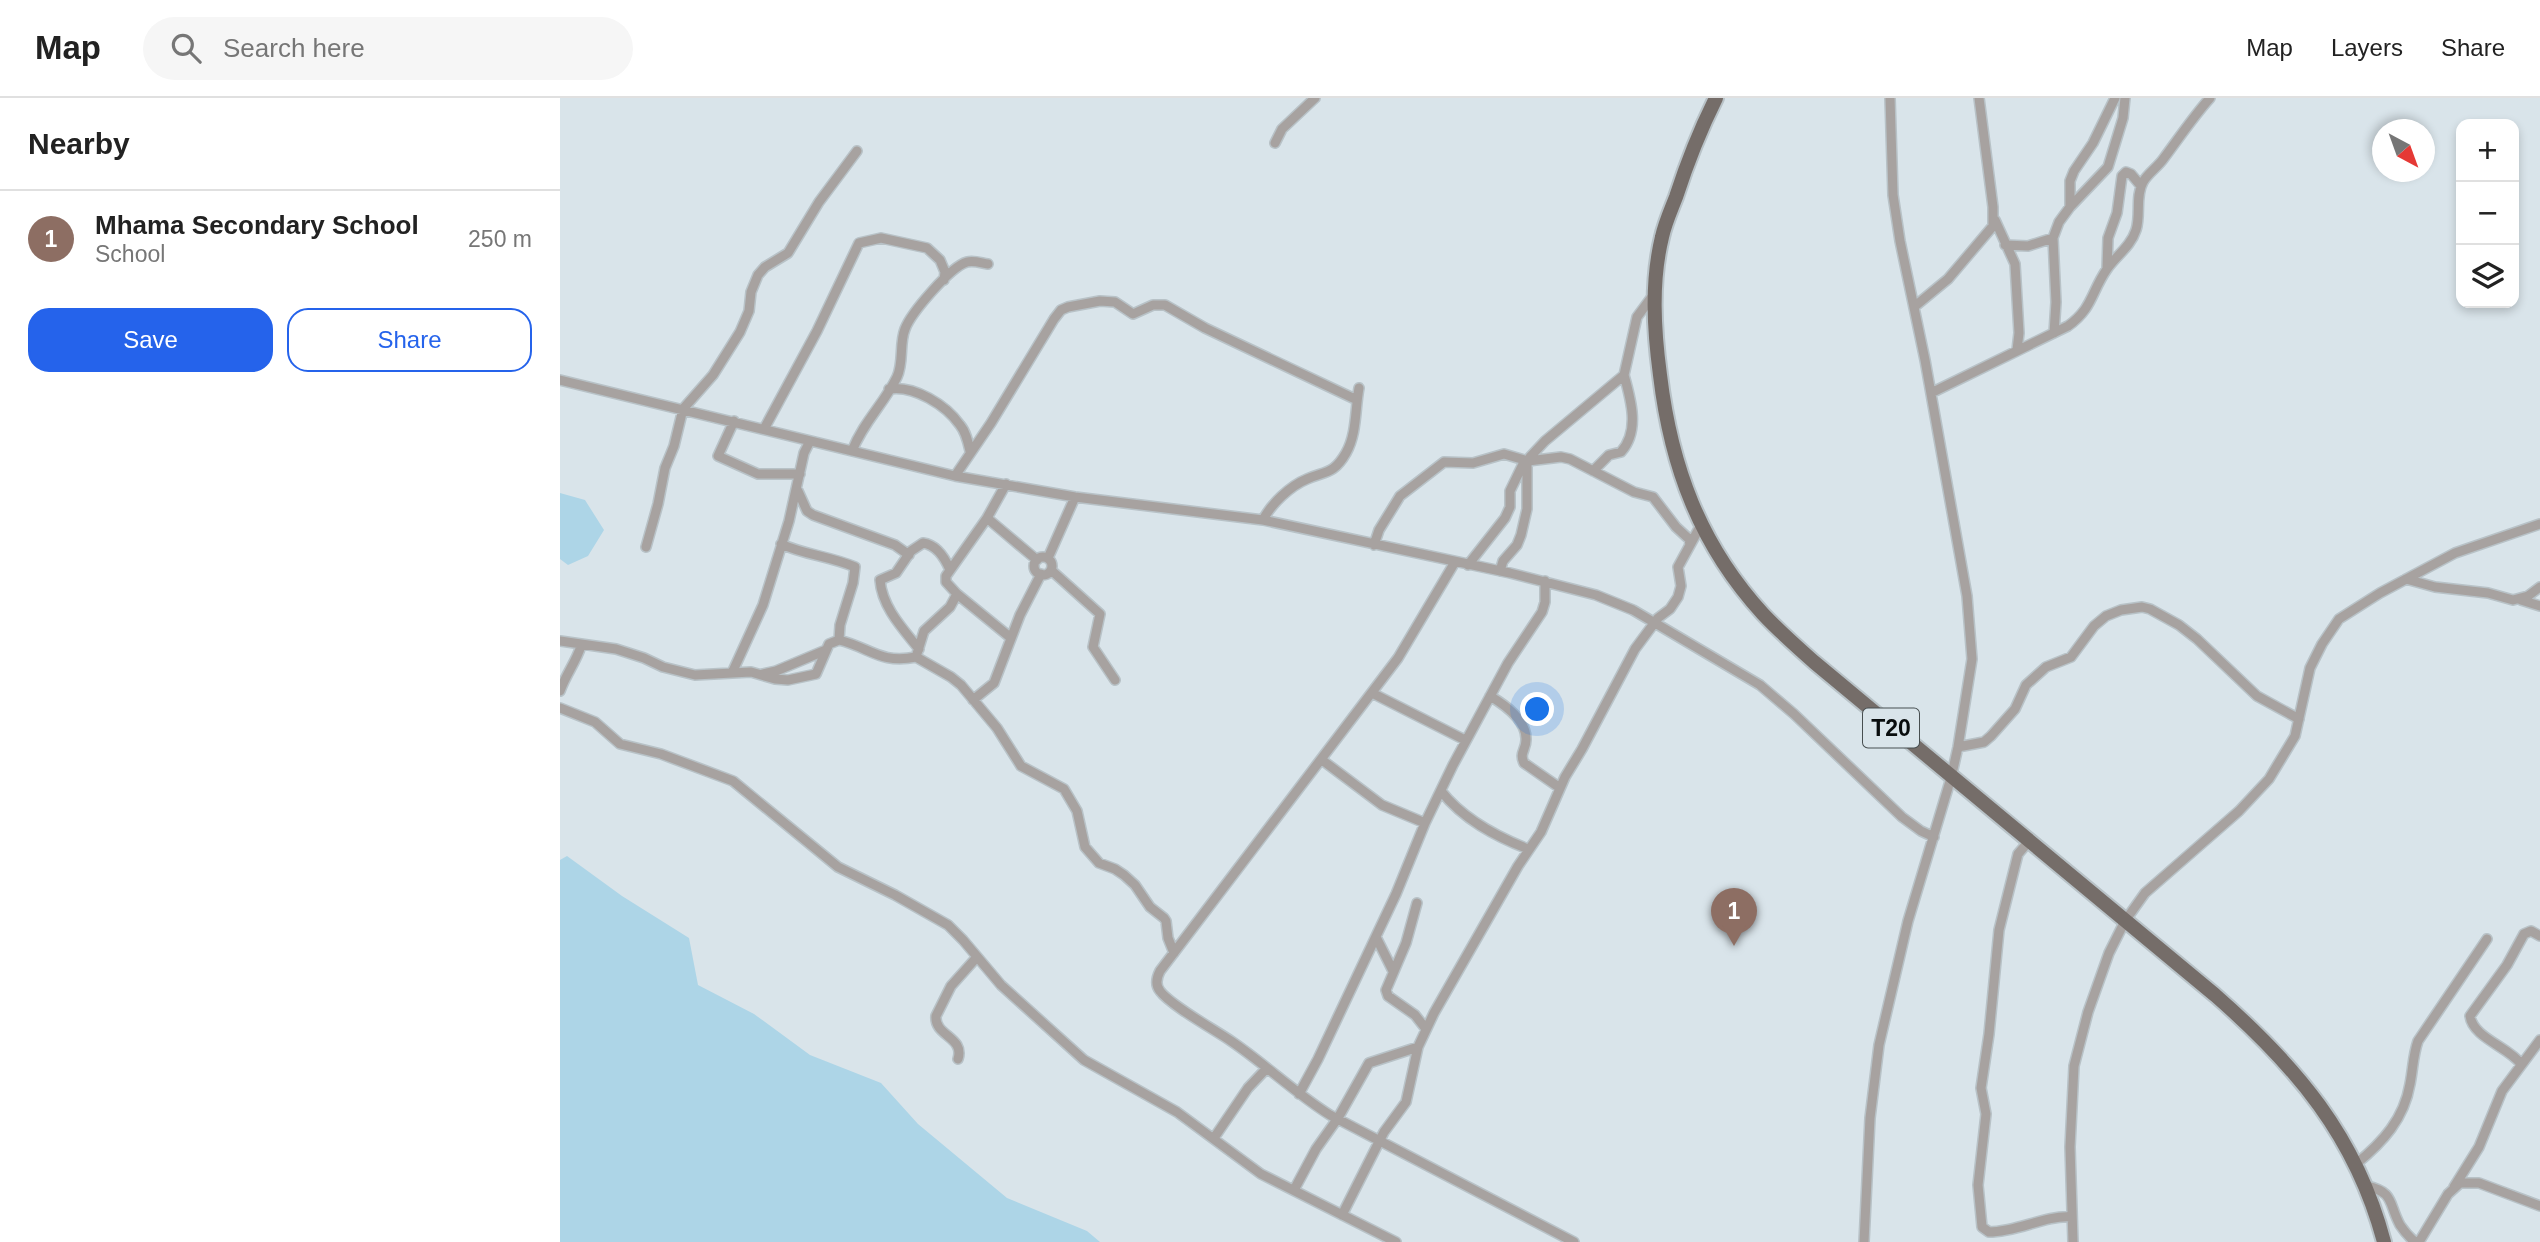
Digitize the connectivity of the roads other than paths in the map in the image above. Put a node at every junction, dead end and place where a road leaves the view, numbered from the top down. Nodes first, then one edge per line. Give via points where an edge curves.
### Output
1 (1315, 98) edge
2 (1716, 98) edge
3 (1890, 98) edge
4 (1979, 98) edge
5 (2115, 98) edge
6 (2124, 98) edge
7 (2210, 98) edge
8 (1275, 143) dead end
9 (857, 151) dead end
10 (2141, 186) junction
11 (2070, 207) junction
12 (1994, 218) junction
13 (2053, 238) junction
14 (2034, 244) junction
15 (2005, 245) junction
16 (2054, 258) junction
17 (988, 264) dead end
18 (2107, 269) junction
19 (944, 279) junction
20 (1655, 292) junction
21 (1914, 307) junction
22 (2054, 333) junction
23 (2017, 350) junction
24 (1624, 375) junction
25 (560, 380) edge
26 (1359, 388) dead end
27 (889, 389) junction
28 (1931, 393) junction
29 (1357, 400) junction
30 (683, 409) junction
31 (734, 421) junction
32 (764, 429) junction
33 (810, 441) junction
34 (970, 450) junction
35 (852, 451) junction
36 (1527, 461) junction
37 (1593, 471) junction
38 (800, 474) junction
39 (955, 476) junction
40 (1006, 484) junction
41 (797, 490) junction
42 (1075, 497) junction
43 (987, 519) junction
44 (1264, 520) junction
45 (2540, 524) edge
46 (1701, 525) junction
47 (781, 544) junction
48 (1374, 545) junction
49 (1690, 545) junction
50 (646, 547) dead end
51 (909, 555) junction
52 (1048, 558) junction
53 (1037, 560) junction
54 (1455, 562) junction
55 (1468, 565) junction
56 (950, 570) junction
57 (1500, 571) junction
58 (1046, 572) junction
59 (2406, 579) junction
60 (1545, 581) junction
61 (2540, 587) edge
62 (957, 594) junction
63 (2519, 599) junction
64 (2540, 606) edge
65 (1655, 622) junction
66 (1011, 638) junction
67 (839, 640) junction
68 (560, 641) edge
69 (581, 646) junction
70 (826, 650) junction
71 (918, 653) junction
72 (732, 673) junction
73 (761, 675) junction
74 (1115, 680) dead end
75 (560, 691) edge
76 (1372, 693) junction
77 (1490, 696) junction
78 (973, 700) junction
79 (560, 708) edge
80 (2299, 719) junction
81 (1465, 740) junction
82 (1958, 747) junction
83 (1322, 760) junction
84 (1951, 778) junction
85 (1560, 788) junction
86 (1441, 791) junction
87 (1425, 824) junction
88 (1934, 837) junction
89 (2030, 841) junction
90 (1528, 849) junction
91 (1417, 903) dead end
92 (2125, 921) junction
93 (2540, 936) edge
94 (1376, 937) junction
95 (2487, 939) dead end
96 (1174, 953) junction
97 (977, 957) junction
98 (1393, 971) junction
99 (1426, 1029) junction
100 (2540, 1040) edge
101 (1418, 1047) junction
102 (958, 1059) dead end
103 (2521, 1064) junction
104 (1267, 1068) junction
105 (1299, 1094) junction
106 (1338, 1118) junction
107 (1214, 1138) junction
108 (1380, 1140) junction
109 (2356, 1164) junction
110 (2366, 1186) junction
111 (2454, 1187) junction
112 (1294, 1190) junction
113 (2540, 1206) edge
114 (1342, 1215) junction
115 (2071, 1217) junction
116 (2419, 1241) edge
117 (1395, 1242) edge
118 (1574, 1242) edge
119 (1864, 1242) edge
120 (2073, 1242) edge
121 (2384, 1242) edge

1 - 8 street via 1282,129
2 - 20 main road, T20 via 1662,237
3 - 21 street via 1894,198
4 - 12 street
5 - 11 street via 2074,171
6 - 11 street via 2123,118 2108,167
7 - 10 street
9 - 30 street via 823,195 788,253 758,275 740,332
10 - 18 street via 2136,231
10 - 18 street via 2131,174 2122,176 2108,238
11 - 13 street
12 - 15 street
12 - 21 street via 1991,230 1948,279
13 - 14 street
13 - 16 street
14 - 15 street
14 - 16 street
15 - 23 street via 2015,264
16 - 22 street
17 - 19 street via 967,262
18 - 22 street via 2085,312
19 - 27 street via 906,326 900,366
19 - 32 street via 940,260 927,248 881,238 859,243
20 - 24 street via 1637,317
20 - 46 main road, T20 via 1663,404 1681,478
21 - 28 street
22 - 23 street
23 - 28 street
24 - 36 street
24 - 37 street via 1632,410 1631,435 1621,452 1609,455
25 - 30 street
26 - 29 street
27 - 34 street via 901,387 918,393 952,415
27 - 35 street
28 - 82 street via 1971,634 1969,686
29 - 34 street via 1205,328 1165,304 1133,314 1115,302 1100,302 1061,310
29 - 44 street via 1352,439 1340,461 1326,474 1295,486 1269,508
30 - 31 street
30 - 50 street
31 - 32 street
31 - 38 street via 718,456 758,474
32 - 33 street
33 - 35 street
33 - 38 street
34 - 39 street
35 - 39 street
36 - 37 street via 1566,458
36 - 48 street via 1504,454 1473,463 1444,462 1400,496
36 - 55 street via 1510,491 1505,518
36 - 57 street via 1527,509 1521,535
37 - 49 street via 1653,497
38 - 41 street
39 - 40 street
40 - 42 street
40 - 43 street
41 - 47 street
41 - 51 street via 807,511 895,545
42 - 44 street
42 - 52 street
43 - 53 street
43 - 56 street
44 - 48 street
45 - 59 street via 2455,553
46 - 49 street
46 - 84 main road, T20 via 1728,570 1764,615
47 - 67 street via 856,568
47 - 72 street via 759,618
48 - 54 street
49 - 65 street via 1678,567 1678,597
51 - 56 street via 919,545 928,544
51 - 71 street via 896,573 879,584 890,611
52 - 53 street
52 - 58 street via 1052,565
53 - 58 street via 1035,569
54 - 55 street
54 - 76 street
55 - 57 street
56 - 62 street via 946,582
57 - 60 street
58 - 66 street
58 - 74 street via 1100,614 1093,647
59 - 63 street
59 - 80 street via 2346,613 2334,625 2310,668
60 - 65 street via 1614,601
60 - 77 street via 1542,612
61 - 63 street
62 - 66 street
62 - 71 street via 924,631
63 - 64 street
65 - 85 street via 1635,649
65 - 88 street via 1760,685 1902,817
66 - 78 street via 994,683
67 - 70 street
67 - 71 street via 890,660
68 - 69 street
69 - 72 street via 633,653 695,675
69 - 75 street
70 - 73 street
70 - 73 street via 814,675 788,680
71 - 78 street
72 - 73 street
76 - 81 street
76 - 83 street
77 - 81 street
77 - 85 street via 1522,726 1524,763
78 - 96 street via 1021,766 1069,794 1085,847 1099,863 1129,879 1164,918
79 - 97 street via 595,722 620,744 733,781 838,867 948,925
80 - 82 street via 2257,696 2179,625 2142,607 2106,616 2071,657 2046,667 2026,685 2015,709 1991,736
80 - 92 street via 2289,748 2269,779 2146,893
81 - 86 street
82 - 84 street
83 - 87 street via 1382,804
83 - 96 street
84 - 88 street
84 - 89 main road, T20
85 - 90 street via 1541,832
86 - 87 street
86 - 90 street via 1474,822
87 - 94 street
88 - 119 street via 1908,921 1879,1045
89 - 92 main road, T20
89 - 115 street via 2018,854 1999,924 1981,1088 1986,1114 1977,1195 1982,1227 1989,1232
90 - 99 street
91 - 98 street
92 - 109 main road, T20 via 2276,1051 2323,1109
92 - 115 street via 2088,1012 2074,1066
93 - 103 street via 2531,931 2524,934 2470,1016 2473,1025
94 - 98 street
94 - 105 street
95 - 109 street via 2418,1041 2408,1093 2396,1124
96 - 104 street via 1157,978 1160,992
97 - 102 street via 951,986 935,1021 957,1043
97 - 107 street via 1072,1051 1156,1098
98 - 99 street via 1386,993
99 - 101 street
100 - 103 street
101 - 106 street via 1369,1063
101 - 108 street via 1406,1102
103 - 111 street via 2502,1091 2479,1147
104 - 105 street
104 - 107 street
105 - 106 street
106 - 108 street
106 - 112 street
107 - 112 street via 1244,1163
108 - 114 street
108 - 118 street
109 - 110 main road, T20
110 - 116 street via 2386,1194 2399,1223
110 - 121 main road, T20
111 - 113 street via 2479,1183
111 - 116 street
112 - 114 street
114 - 117 street
115 - 120 street

